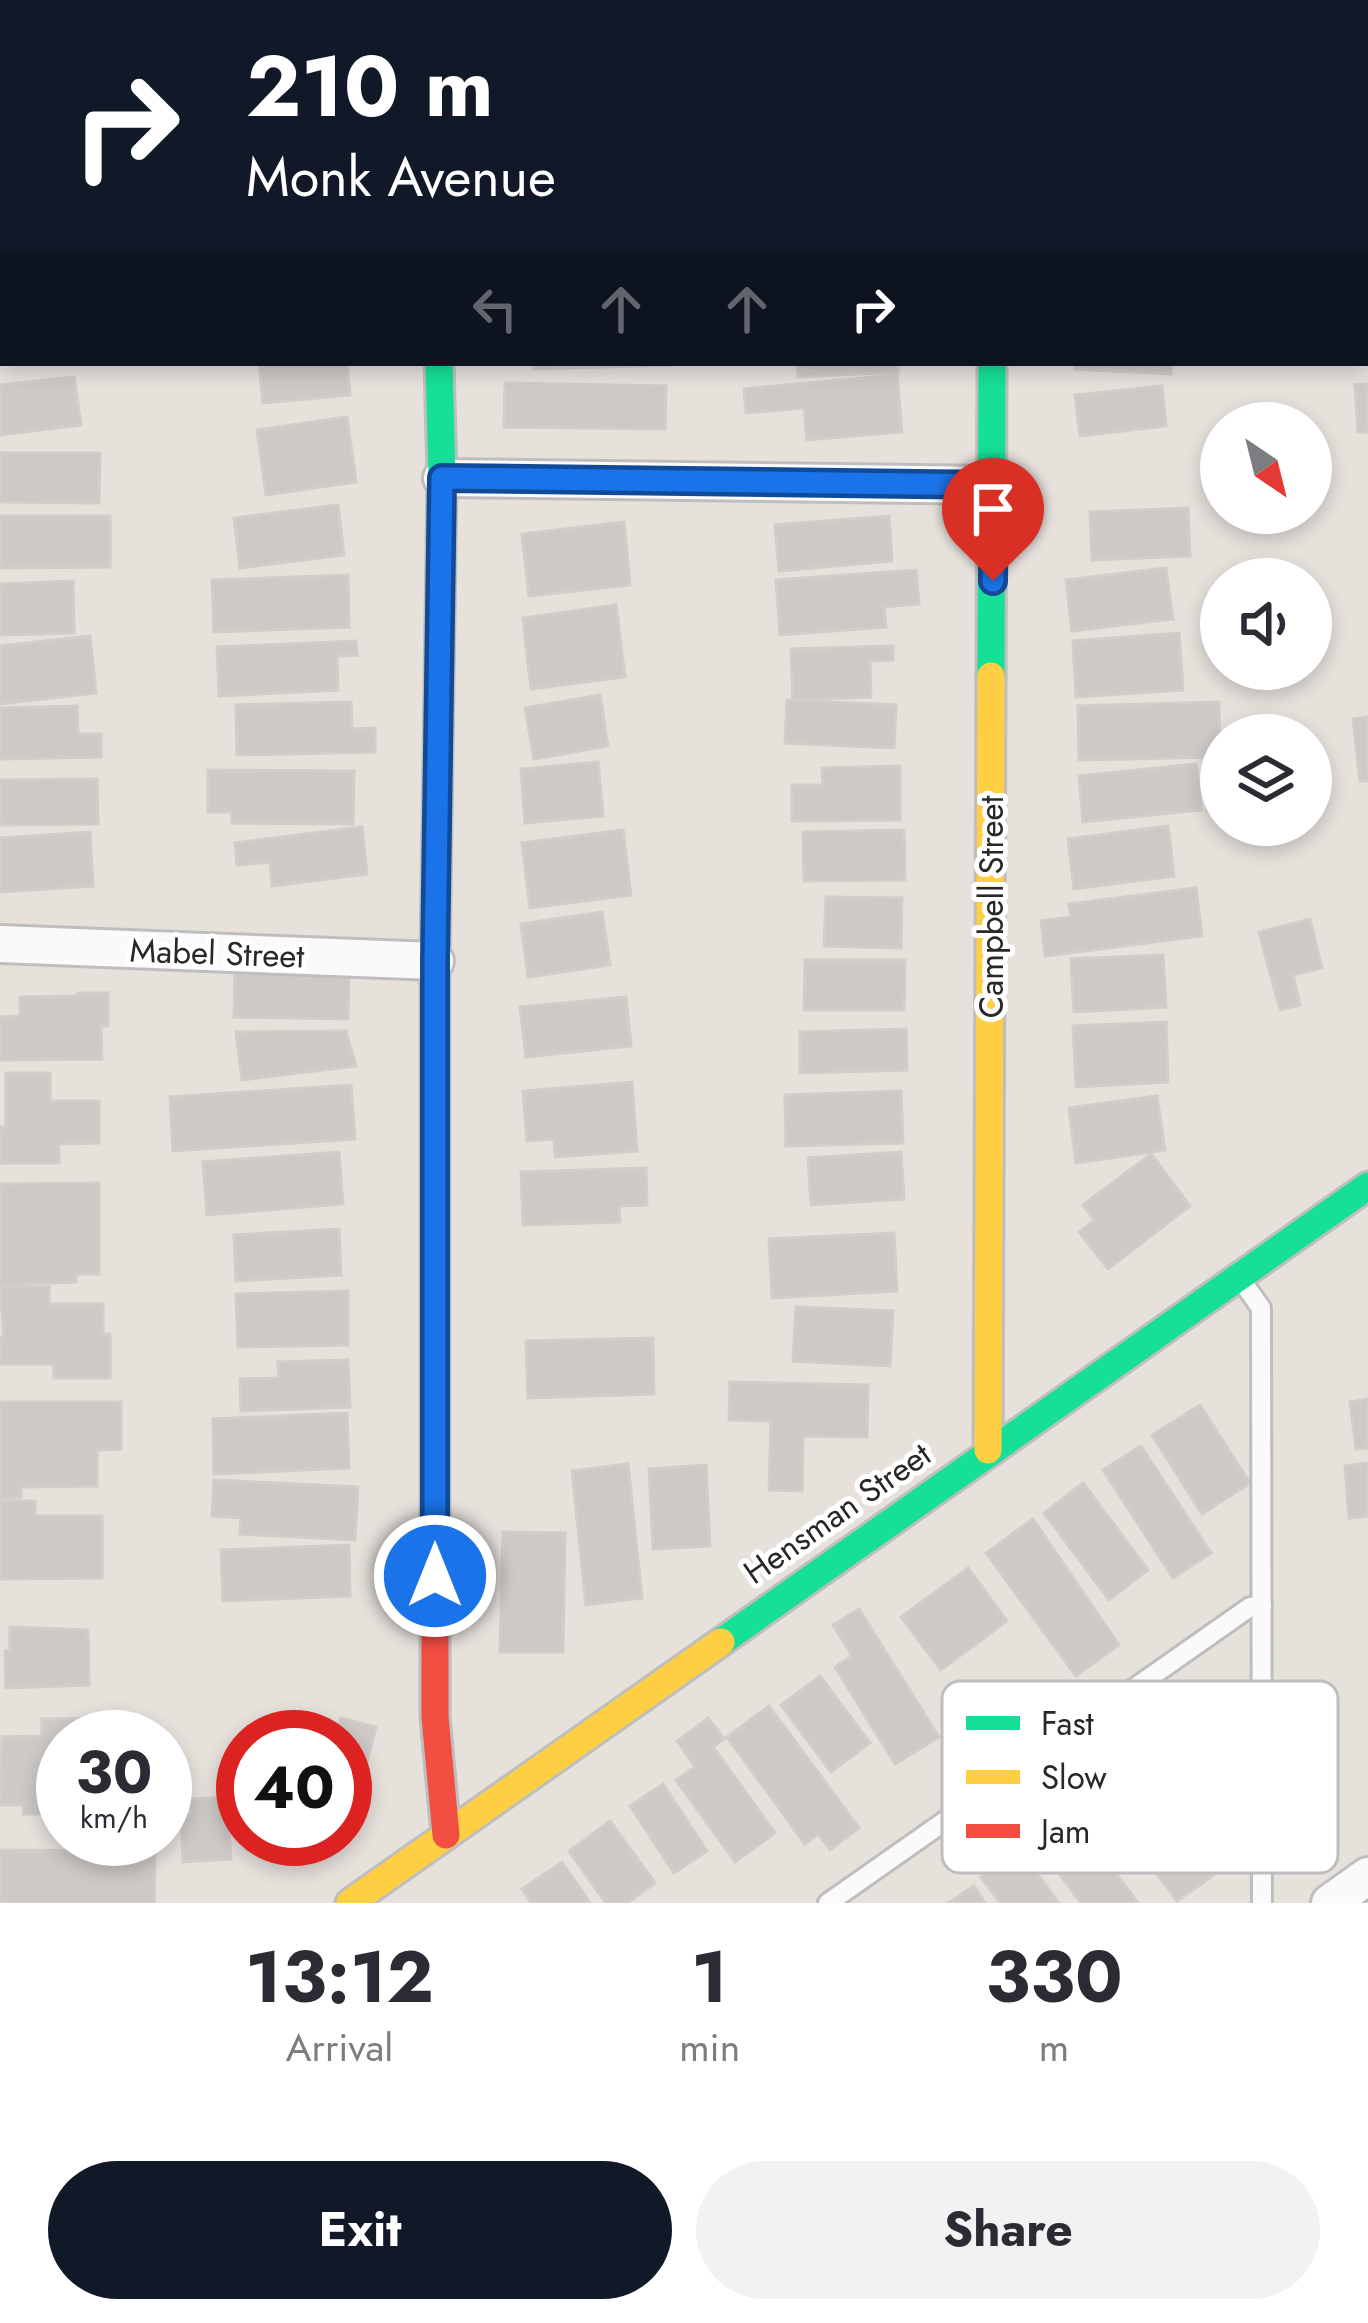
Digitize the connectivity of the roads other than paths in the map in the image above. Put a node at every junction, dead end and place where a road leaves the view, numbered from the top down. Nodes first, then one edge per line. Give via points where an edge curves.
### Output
1 (439, 366) edge
2 (992, 366) edge
3 (442, 478) junction
4 (994, 485) junction
5 (0, 944) edge
6 (435, 961) junction
7 (1368, 1186) edge
8 (1238, 1276) junction
9 (988, 1450) junction
10 (1262, 1606) junction
11 (1144, 1681) edge
12 (1262, 1681) edge
13 (942, 1823) edge
14 (446, 1835) junction
15 (1368, 1876) edge
16 (350, 1903) edge
17 (828, 1903) edge
18 (1330, 1903) edge

1 - 3 street
2 - 4 street, Campbell Street
3 - 4 street
3 - 6 street
4 - 9 street, Campbell Street
5 - 6 street, Mabel Street
6 - 14 street via 435,1717
7 - 8 street, Hensman Street
8 - 9 street, Hensman Street
8 - 10 lane via 1261,1309
9 - 14 street, Hensman Street
10 - 11 lane
10 - 12 lane
13 - 17 lane
14 - 16 street, Hensman Street
15 - 18 street

